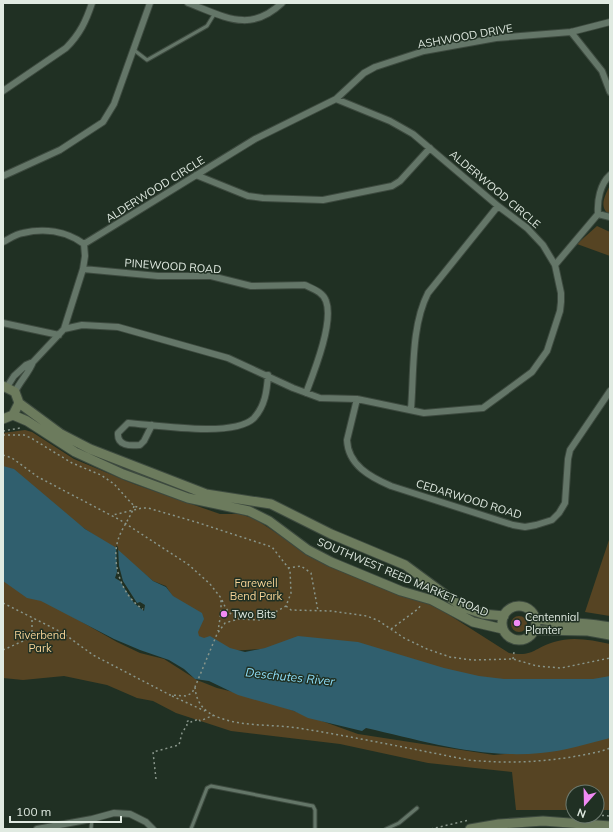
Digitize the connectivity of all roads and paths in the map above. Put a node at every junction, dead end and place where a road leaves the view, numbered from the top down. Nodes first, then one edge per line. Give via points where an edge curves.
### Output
1 (92, 3) edge
2 (150, 3) edge
3 (188, 3) edge
4 (282, 3) edge
5 (215, 13) junction
6 (610, 22) edge
7 (571, 32) junction
8 (134, 50) junction
9 (3, 91) edge
10 (610, 92) edge
11 (336, 99) junction
12 (430, 148) junction
13 (196, 175) junction
14 (610, 175) edge
15 (3, 176) edge
16 (498, 206) junction
17 (598, 214) junction
18 (610, 217) edge
19 (3, 242) edge
20 (84, 244) junction
21 (555, 265) junction
22 (83, 269) junction
23 (3, 323) edge
24 (64, 329) junction
25 (59, 335) junction
26 (33, 362) junction
27 (268, 375) junction
28 (8, 388) edge
29 (610, 391) edge
30 (306, 393) junction
31 (357, 399) junction
32 (19, 403) junction
33 (411, 409) junction
34 (13, 415) junction
35 (3, 419) edge
36 (152, 425) junction
37 (25, 426) dead end
38 (24, 430) dead end
39 (3, 431) edge
40 (3, 435) edge
41 (24, 435) junction
42 (3, 455) edge
43 (134, 506) junction
44 (142, 508) junction
45 (132, 511) junction
46 (113, 515) junction
47 (126, 524) junction
48 (288, 568) junction
49 (221, 598) junction
50 (3, 603) edge
51 (421, 604) dead end
52 (286, 606) junction
53 (143, 609) dead end
54 (318, 611) junction
55 (504, 616) junction
56 (32, 617) junction
57 (535, 618) junction
58 (244, 620) junction
59 (391, 629) junction
60 (503, 629) junction
61 (534, 630) junction
62 (608, 631) edge
63 (63, 633) junction
64 (217, 634) junction
65 (32, 637) junction
66 (3, 650) edge
67 (514, 652) dead end
68 (610, 658) edge
69 (513, 659) junction
70 (196, 687) junction
71 (170, 695) junction
72 (214, 715) junction
73 (610, 748) edge
74 (156, 779) dead end
75 (417, 808) dead end
76 (92, 819) junction
77 (610, 826) edge
78 (589, 827) edge
79 (37, 829) edge
80 (91, 829) edge
81 (153, 829) edge
82 (191, 829) edge
83 (315, 829) edge
84 (386, 829) edge
85 (470, 829) edge

1 - 9 street via 84,27 66,48
2 - 8 street
3 - 5 street
4 - 5 street via 264,18 250,21 240,21
5 - 8 lane via 207,26 147,60
6 - 7 street, ASHWOOD DRIVE
7 - 10 street via 602,71
7 - 11 street, ASHWOOD DRIVE via 496,38 424,51 364,73
8 - 15 street via 114,104 103,122 60,150
11 - 12 street, ALDERWOOD CIRCLE via 395,124
11 - 13 street, ALDERWOOD CIRCLE via 255,139
12 - 13 street via 400,181 392,186 323,200 248,196
12 - 16 street, ALDERWOOD CIRCLE
13 - 20 street, ALDERWOOD CIRCLE
14 - 17 street via 600,193
16 - 21 street, ALDERWOOD CIRCLE via 535,234
16 - 33 street via 422,304 417,329
17 - 18 street
17 - 21 street
19 - 20 street via 22,233 49,230 76,238
20 - 22 street
21 - 33 street, ALDERWOOD CIRCLE via 561,293 560,311 547,351 532,372 483,408 441,413 424,413
22 - 24 street
22 - 30 street, PINEWOOD ROAD via 158,276 211,276 251,286 305,285 313,289 326,301 328,311 322,346
23 - 25 street
24 - 25 street
24 - 27 street, ALDERWOOD CIRCLE via 82,325 118,327 228,358
25 - 26 street
26 - 28 street via 26,365
26 - 28 street via 31,370 20,382
27 - 30 street, ALDERWOOD CIRCLE
27 - 36 street via 261,409 245,424 201,429
28 - 32 main road
29 - 31 street, CEDARWOOD ROAD via 570,450 565,503 552,520 525,527 391,486 362,470 353,460 347,446
30 - 31 street, ALDERWOOD CIRCLE via 320,398
31 - 33 street, ALDERWOOD CIRCLE
32 - 34 main road
32 - 55 main road, SOUTHWEST REED MARKET ROAD via 65,437 90,449 206,494 271,504 331,534 405,565 462,607 483,614
34 - 35 main road
34 - 60 main road, SOUTHWEST REED MARKET ROAD via 27,420 75,452 124,474 176,494 249,511 269,521 308,550 331,562 401,591 432,600 473,622
36 - 36 street via 140,446 128,446 118,437 118,433 128,424
37 - 39 path
38 - 41 path
40 - 41 path
41 - 43 path via 72,463 102,475
42 - 46 path via 12,458 38,477
43 - 44 path
43 - 45 path
44 - 45 path
44 - 48 path via 272,546
45 - 46 path
45 - 47 path
46 - 47 path
47 - 49 path via 189,565
47 - 53 path via 118,542 118,570 128,593
48 - 52 path via 291,593
48 - 54 path via 302,566 311,572
49 - 58 path via 226,610
49 - 64 path
50 - 56 path
51 - 59 path
52 - 54 path via 291,610
52 - 58 path via 261,620
54 - 59 path via 367,616
55 - 57 main road, SOUTHWEST REED MARKET ROAD via 517,607 528,609
55 - 60 main road, SOUTHWEST REED MARKET ROAD
56 - 63 path
56 - 65 path
57 - 61 main road
57 - 62 main road, SOUTHWEST REED MARKET ROAD
58 - 64 path via 231,620 225,623
59 - 69 path via 427,649 450,657 472,660
60 - 61 main road, SOUTHWEST REED MARKET ROAD via 510,638 521,640 531,635
61 - 62 main road, SOUTHWEST REED MARKET ROAD
63 - 65 path
63 - 71 path via 93,655
64 - 70 path
65 - 66 path
67 - 69 path
68 - 69 path via 561,668 537,666
70 - 71 path via 186,696
70 - 72 path via 200,704
71 - 72 path
72 - 73 path via 241,724 298,728 476,761 534,762
72 - 74 path via 200,721 199,719 186,722 188,725 182,733 179,745 153,752
75 - 84 lane via 399,823
76 - 79 street
76 - 80 lane
76 - 81 street via 114,813 130,814 146,822
77 - 78 main road
78 - 85 main road via 543,821
82 - 83 lane via 207,788 212,786 313,806

